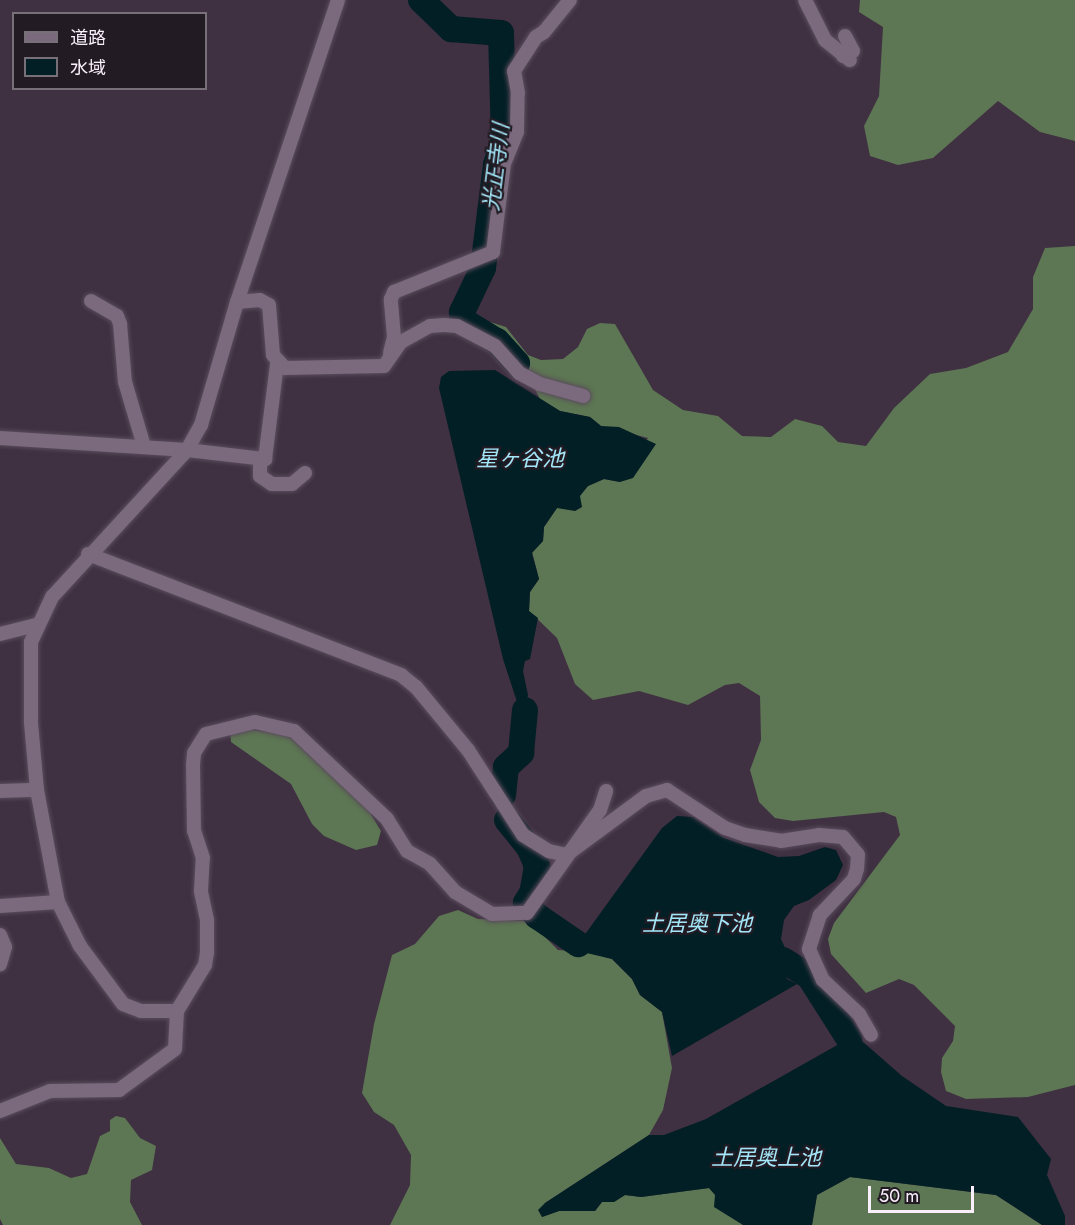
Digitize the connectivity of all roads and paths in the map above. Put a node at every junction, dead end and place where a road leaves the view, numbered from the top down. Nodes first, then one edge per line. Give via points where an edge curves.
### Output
1 (338, 0) edge
2 (570, 0) edge
3 (805, 0) edge
4 (844, 36) dead end
5 (91, 302) dead end
6 (237, 302) junction
7 (390, 353) junction
8 (277, 364) junction
9 (583, 396) dead end
10 (0, 438) edge
11 (144, 446) junction
12 (187, 450) junction
13 (260, 460) junction
14 (305, 473) dead end
15 (88, 554) junction
16 (37, 625) junction
17 (0, 634) edge
18 (37, 790) junction
19 (606, 790) dead end
20 (0, 791) edge
21 (566, 855) junction
22 (58, 902) junction
23 (0, 906) edge
24 (0, 935) edge
25 (0, 964) edge
26 (177, 1011) junction
27 (871, 1035) dead end
28 (0, 1111) edge

1 - 6 street
2 - 7 street via 536,37 514,72 517,132 504,164 493,252 394,292
3 - 4 street via 825,40 846,58 853,51
5 - 11 street via 117,316 120,324 125,382
6 - 8 street via 260,300 269,305
6 - 12 street via 209,405
7 - 8 street via 387,364 379,367 285,368
7 - 9 street via 430,326 457,326 495,346 519,373 540,384
8 - 13 street via 266,459
10 - 11 street
11 - 12 street
12 - 13 street
12 - 15 street
13 - 14 street via 260,477 272,484 292,484
15 - 16 street via 52,597
15 - 21 street via 401,675 416,687 468,750 523,835 538,846
16 - 17 street
16 - 18 street via 29,663
18 - 20 street
18 - 22 street
19 - 21 street via 600,810
21 - 26 street via 531,908 492,914 455,892 430,864 407,851 387,819 294,731 255,722 216,729 199,743 193,765 194,831 203,858 201,891 207,920 207,953 205,965
21 - 27 street via 646,796 667,790 725,828 745,835 781,841 819,835 843,837 858,855 854,879 820,915 809,949 823,980 859,1014
22 - 23 street
22 - 26 street via 80,946 123,1004 141,1011
24 - 25 street via 5,947
26 - 28 street via 175,1049 131,1083 103,1092 50,1091

